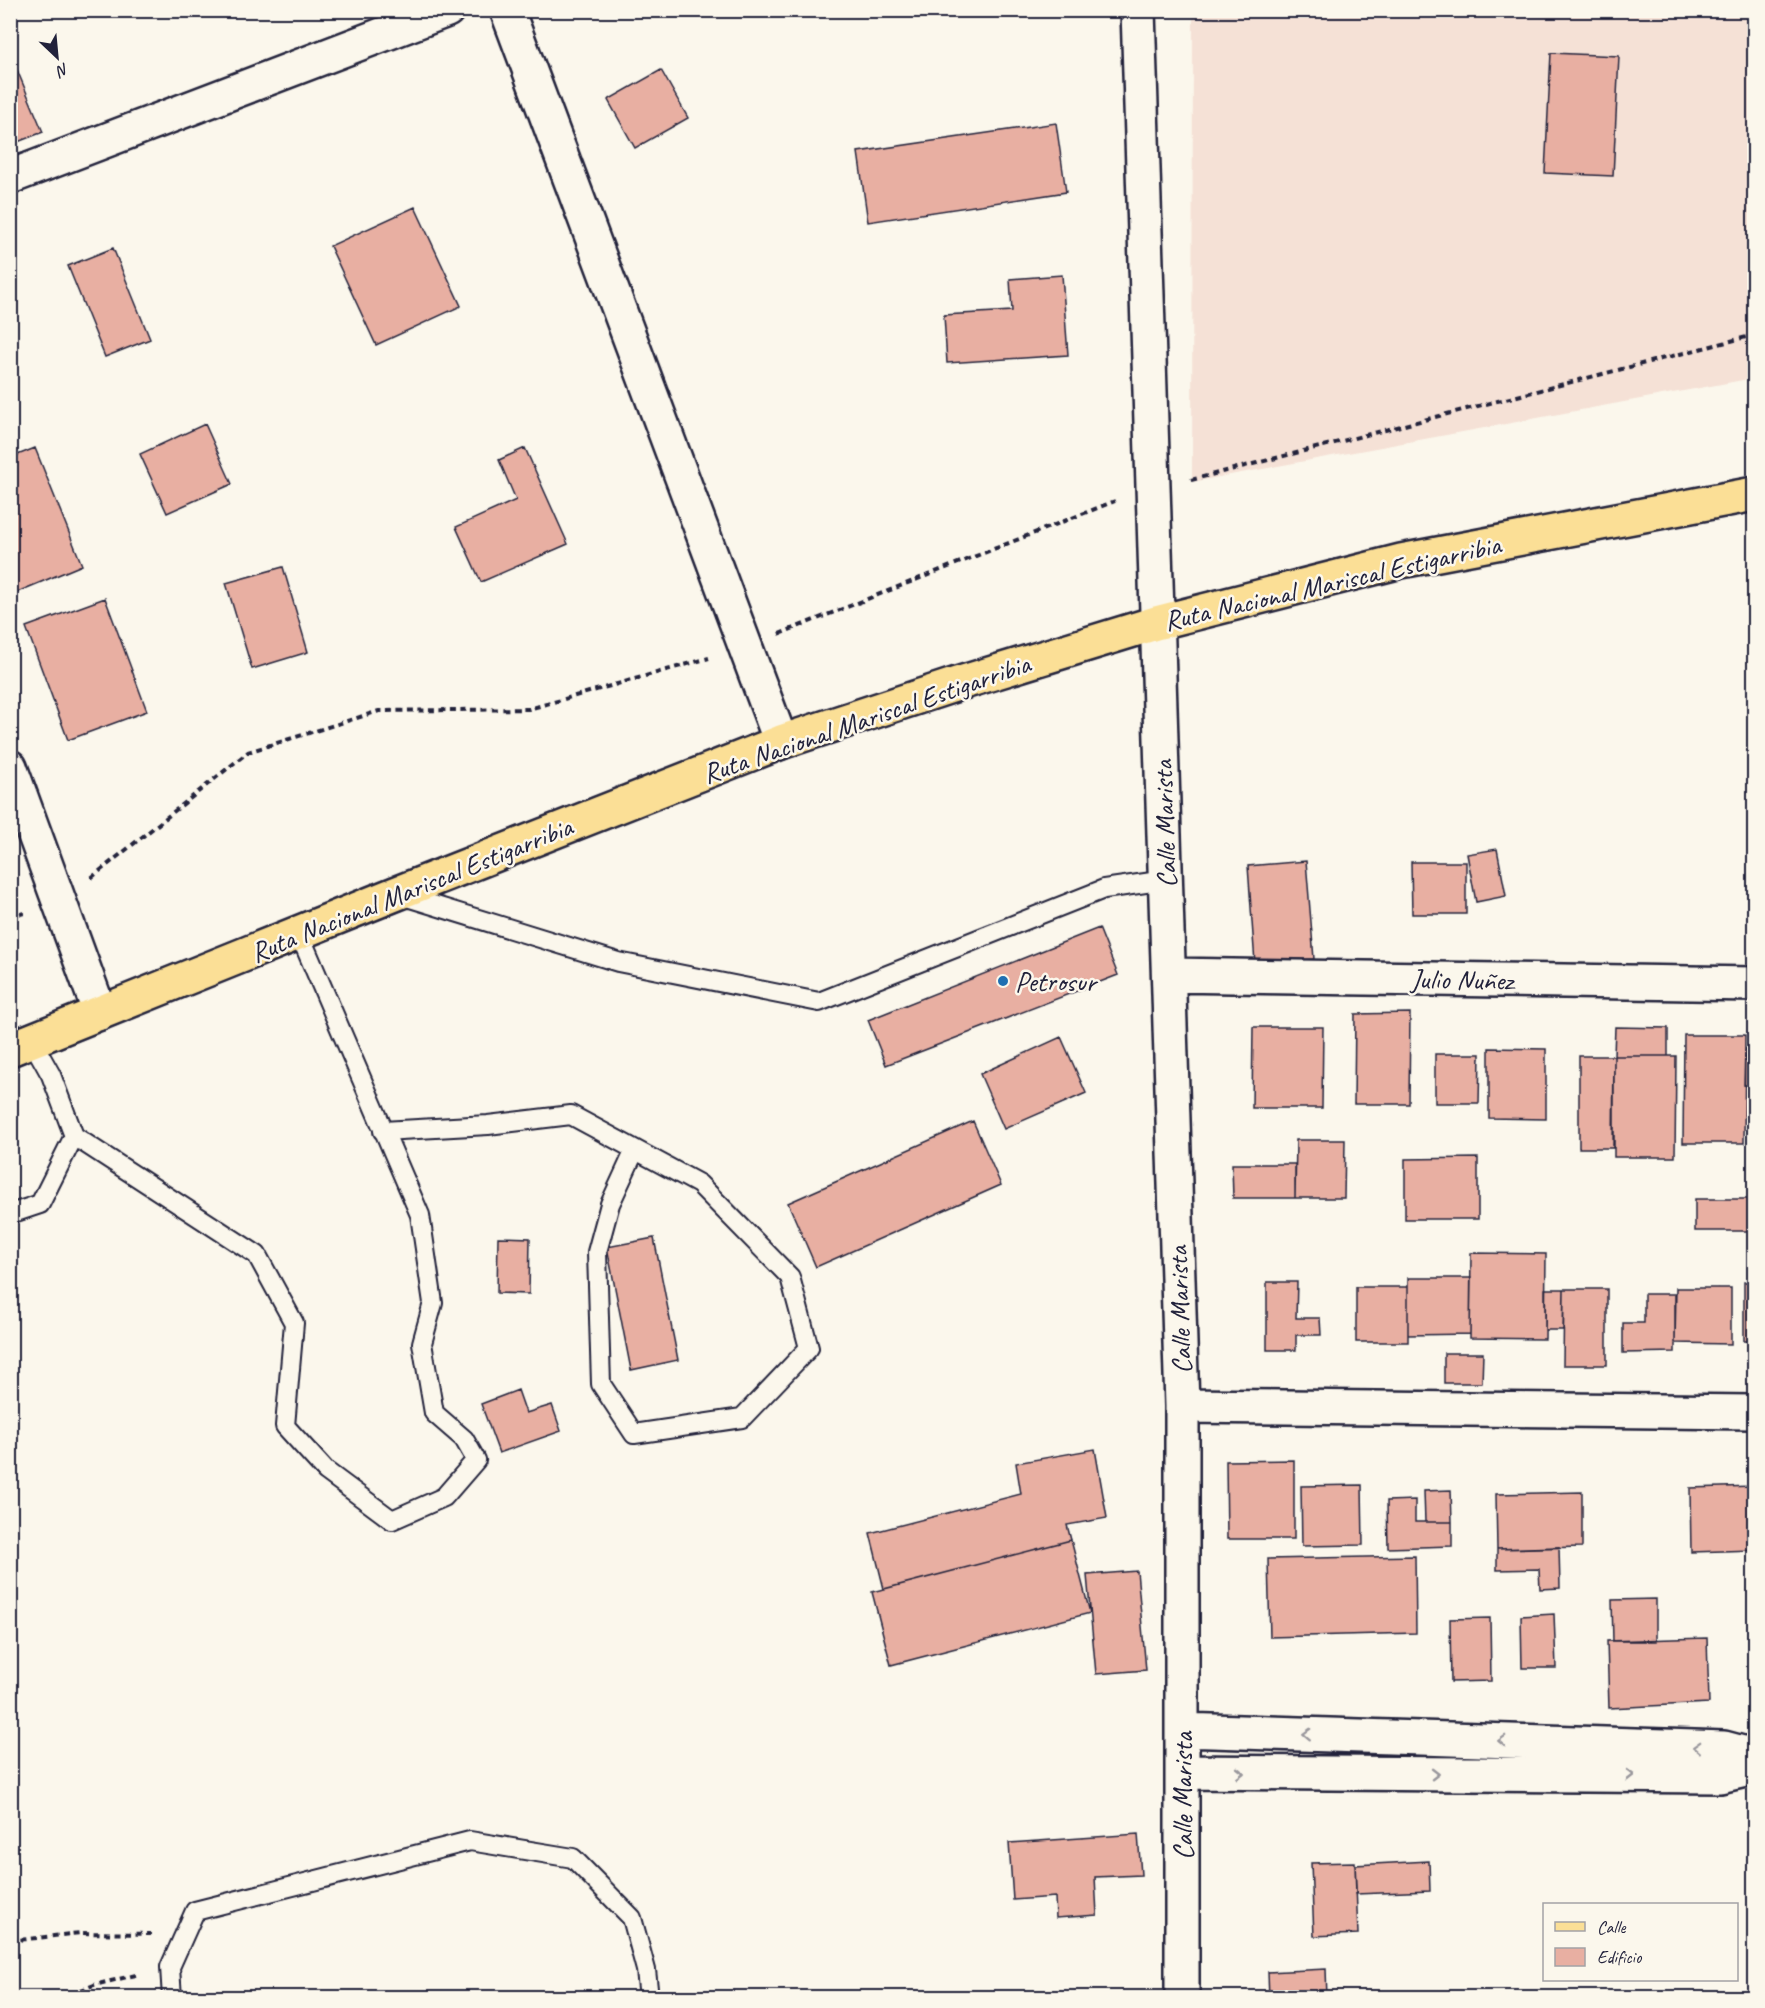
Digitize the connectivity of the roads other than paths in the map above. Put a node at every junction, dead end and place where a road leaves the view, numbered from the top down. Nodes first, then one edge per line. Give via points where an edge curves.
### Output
1 (447, 10) edge
2 (507, 10) edge
3 (1138, 10) edge
4 (10, 177) edge
5 (1755, 494) edge
6 (1156, 623) junction
7 (781, 742) junction
8 (10, 767) edge
9 (1166, 880) junction
10 (395, 894) junction
11 (299, 933) junction
12 (1170, 975) junction
13 (1755, 984) edge
14 (100, 1013) junction
15 (21, 1045) edge
16 (383, 1131) junction
17 (74, 1136) junction
18 (635, 1150) junction
19 (10, 1214) edge
20 (1182, 1406) junction
21 (1755, 1412) edge
22 (1182, 1730) junction
23 (1755, 1756) edge
24 (1755, 1768) edge
25 (1182, 1772) junction
26 (171, 1998) edge
27 (649, 1998) edge
28 (1182, 1998) edge

1 - 4 street
2 - 7 street
3 - 6 street, Calle Marista
5 - 6 main road, Ruta Nacional Mariscal Estigarribia via 1401,561
6 - 7 main road, Ruta Nacional Mariscal Estigarribia
6 - 9 street, Calle Marista
7 - 10 main road, Ruta Nacional Mariscal Estigarribia
8 - 14 street
9 - 10 lane via 1104,889 819,1002 618,962
9 - 12 street, Calle Marista
10 - 11 main road, Ruta Nacional Mariscal Estigarribia
11 - 14 main road, Ruta Nacional Mariscal Estigarribia
11 - 16 lane
12 - 13 street, Julio Nuñez
12 - 20 street, Calle Marista
14 - 15 main road, Ruta Nacional Mariscal Estigarribia
15 - 17 lane via 51,1075
16 - 17 lane via 420,1215 434,1303 422,1343 434,1413 464,1439 476,1460 444,1497 392,1520 326,1472 285,1426 294,1323 257,1254
16 - 18 lane via 571,1115
17 - 19 lane via 40,1203
18 - 18 lane via 699,1184 790,1277 809,1348 742,1418 634,1434 601,1384 597,1252 610,1204
20 - 21 street
20 - 22 street, Calle Marista
23 -> 22 street via 1724,1748
22 - 25 street, Calle Marista
25 -> 24 street via 1720,1776
25 - 28 street, Calle Marista
26 - 27 lane via 170,1967 195,1911 470,1841 573,1858 632,1918

